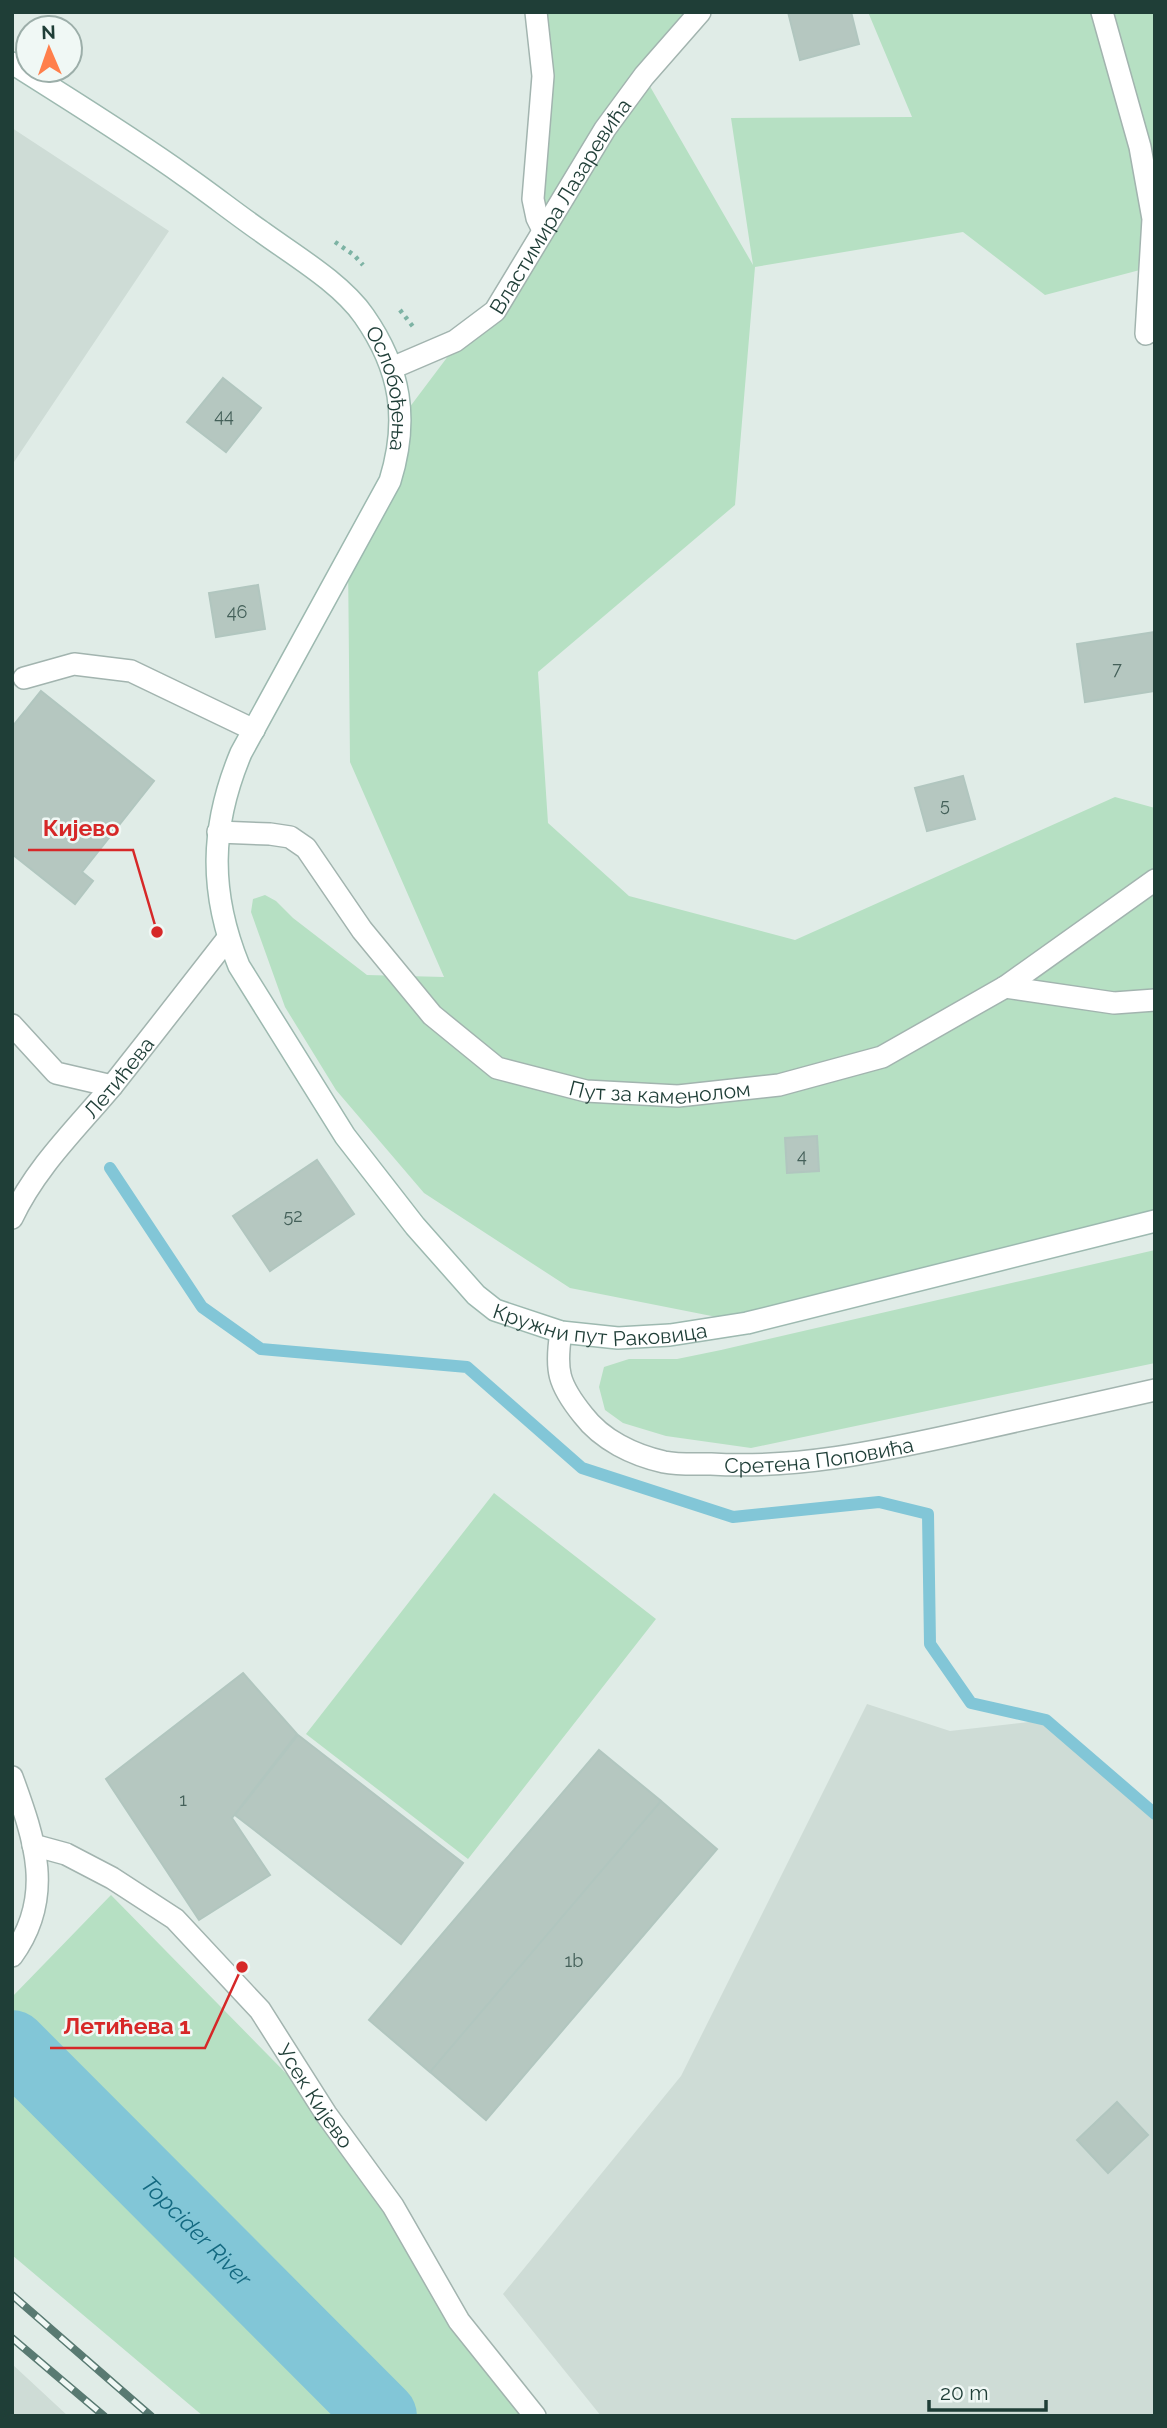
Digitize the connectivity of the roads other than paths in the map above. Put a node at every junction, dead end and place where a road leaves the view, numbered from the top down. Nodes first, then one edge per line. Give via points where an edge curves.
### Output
1 (536, 12) edge
2 (700, 12) edge
3 (1102, 12) edge
4 (12, 63) edge
5 (543, 230) junction
6 (1146, 334) dead end
7 (392, 368) junction
8 (24, 678) dead end
9 (254, 730) junction
10 (218, 832) junction
11 (1155, 880) edge
12 (228, 939) junction
13 (1005, 988) junction
14 (1155, 1000) edge
15 (12, 1025) edge
16 (112, 1086) junction
17 (12, 1218) edge
18 (1155, 1221) edge
19 (561, 1332) junction
20 (1155, 1390) edge
21 (12, 1777) edge
22 (33, 1846) junction
23 (12, 1956) edge
24 (535, 2416) edge

1 - 5 street via 543,76 533,199
2 - 5 street, Властимира Лазаревића via 613,118
3 - 6 street via 1140,147 1153,219
4 - 7 street, Ослобођења via 184,175 339,290 363,314
5 - 7 street, Властимира Лазаревића via 495,311 455,341
7 - 9 street, Ослобођења via 400,395 400,420 399,453 390,481
8 - 9 street via 75,664 131,671
9 - 10 street, Ослобођења via 231,776
10 - 12 street, Ослобођења via 217,886
10 - 13 street, Пут за каменолом via 290,837 306,848 362,930 432,1015 497,1068 586,1091 678,1096 779,1085 883,1057
11 - 13 street, Пут за каменолом
12 - 16 street, Летићева
12 - 19 street, Кружни пут Раковица via 239,966 345,1136 415,1226 495,1310
13 - 14 street via 1114,1003
15 - 16 street via 57,1073
16 - 17 street, Летићева via 46,1162
18 - 19 street, Кружни пут Раковица via 747,1322 618,1338
19 - 20 street, Сретена Поповића via 560,1376 588,1421 622,1448 665,1462 752,1467 818,1461
21 - 22 street
22 - 23 street via 38,1882 34,1918
22 - 24 street, Усек Кијево via 66,1854 175,1919 260,2010 326,2114 393,2206 459,2321

